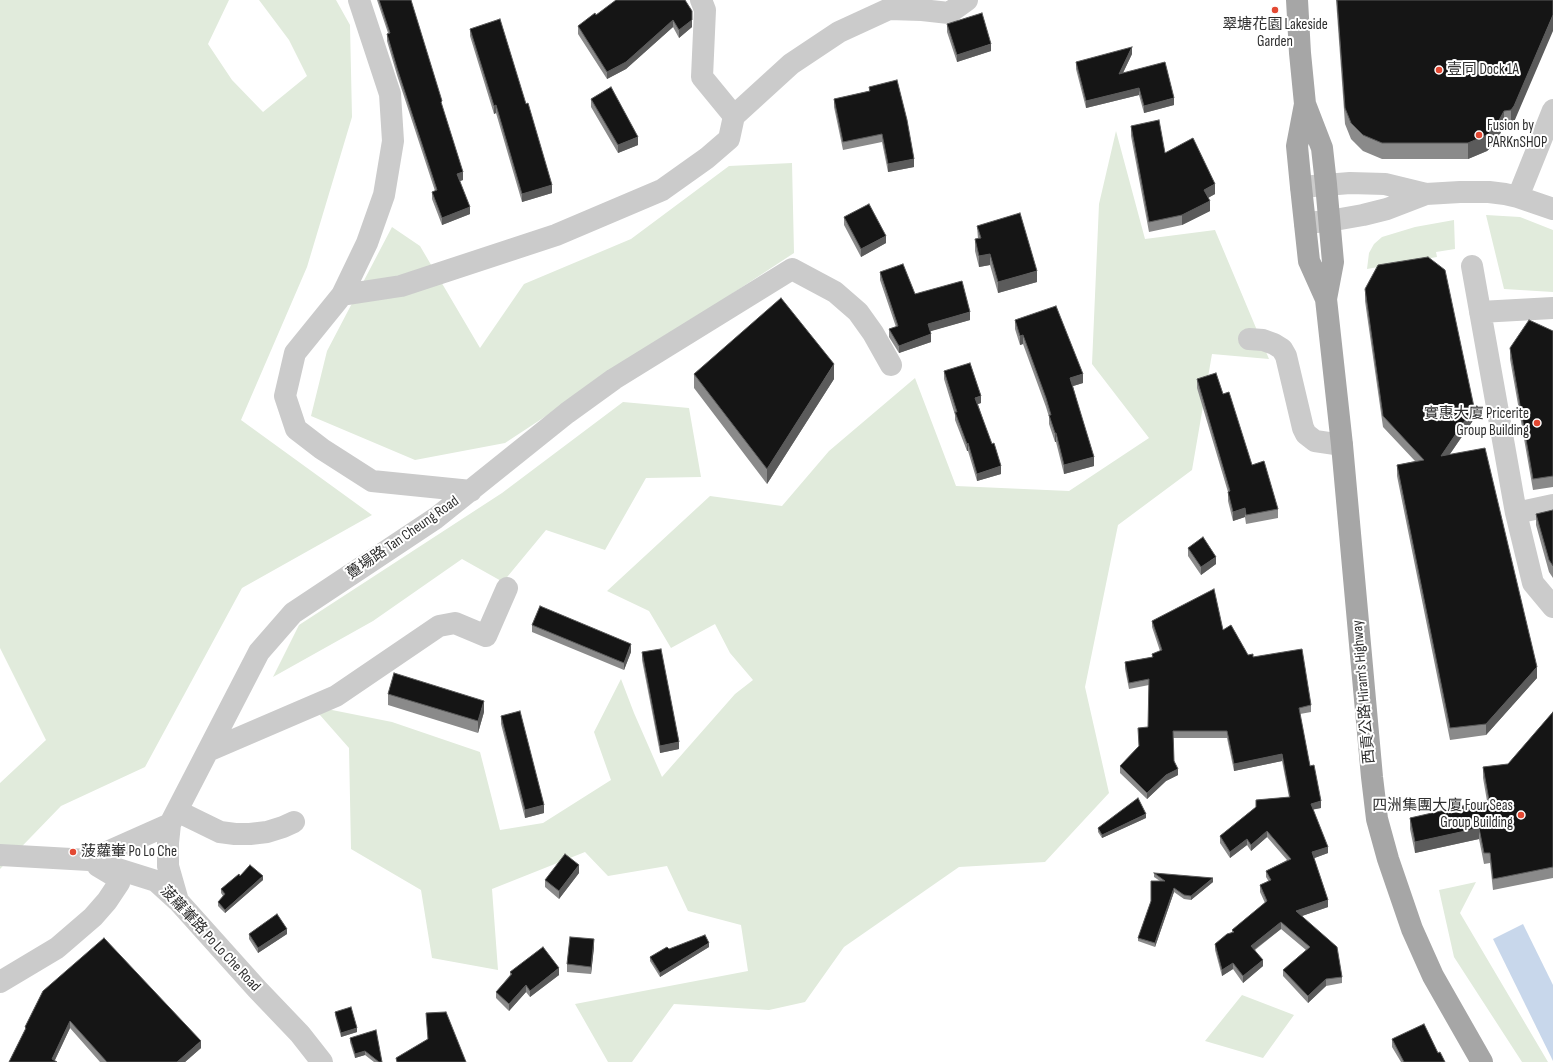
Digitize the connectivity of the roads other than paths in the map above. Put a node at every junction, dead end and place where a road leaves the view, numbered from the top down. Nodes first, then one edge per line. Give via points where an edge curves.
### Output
1 (359, 0) edge
2 (701, 0) edge
3 (968, 0) edge
4 (1297, 0) edge
5 (1305, 104) junction
6 (1553, 110) edge
7 (734, 116) junction
8 (1326, 184) junction
9 (1301, 187) junction
10 (1426, 194) junction
11 (1518, 197) junction
12 (1553, 209) edge
13 (1329, 221) junction
14 (1305, 223) junction
15 (1472, 266) dead end
16 (342, 295) junction
17 (1326, 299) junction
18 (1553, 308) edge
19 (1480, 312) junction
20 (1249, 339) dead end
21 (891, 365) dead end
22 (1342, 445) junction
23 (471, 491) junction
24 (1553, 505) edge
25 (1516, 513) junction
26 (506, 588) dead end
27 (1553, 607) edge
28 (208, 751) junction
29 (174, 817) junction
30 (294, 822) dead end
31 (0, 856) edge
32 (89, 860) junction
33 (178, 901) junction
34 (0, 982) edge
35 (322, 1062) edge
36 (1482, 1062) edge

1 - 16 street, 躉場路 Tan Cheung Road via 390,94 393,141 384,195 367,242
2 - 7 street via 705,10 702,77
3 - 7 street via 949,13 889,9 839,32 791,64
4 - 5 main road, 西貢公路 Hiram's Highway
5 - 8 main road, 西貢公路 Hiram's Highway via 1322,148
5 - 9 main road, 西貢公路 Hiram's Highway via 1297,146
6 - 11 street
7 - 16 street via 729,139 662,190 556,235 401,286
8 - 9 street
8 - 10 street via 1385,184
8 - 13 main road, 西貢公路 Hiram's Highway
9 - 14 main road, 西貢公路 Hiram's Highway
10 - 11 street via 1474,192
10 - 13 street via 1387,209
11 - 12 street
13 - 14 street
13 - 17 main road, 西貢公路 Hiram's Highway via 1333,262
14 - 17 main road, 西貢公路 Hiram's Highway via 1309,261
15 - 19 street
16 - 23 street, 躉場路 Tan Cheung Road via 295,353 286,396 296,429 372,481
17 - 22 main road, 西貢公路 Hiram's Highway
18 - 19 street
19 - 25 street
20 - 22 street via 1263,340 1282,349 1306,434 1315,441
21 - 23 street via 858,312 836,292 792,269 614,378
22 - 36 main road, 西貢公路 Hiram's Highway via 1377,819 1412,929 1433,976
23 - 28 street, 躉場路 Tan Cheung Road via 436,518 293,613 259,652
24 - 25 street
25 - 27 street via 1533,583
26 - 28 street via 486,636 455,623 439,626 336,696
28 - 29 street, 躉場路 Tan Cheung Road
29 - 30 street via 220,832 235,834 267,832
29 - 32 street
29 - 33 street, 躉場路 Tan Cheung Road via 168,843 168,866
31 - 32 street, 菠蘿輋路 Po Lo Che Road
32 - 33 street, 菠蘿輋路 Po Lo Che Road via 156,881
32 - 34 street via 113,875 119,883 107,901 93,917 57,948
33 - 35 street, 菠蘿輋路 Po Lo Che Road via 300,1034

